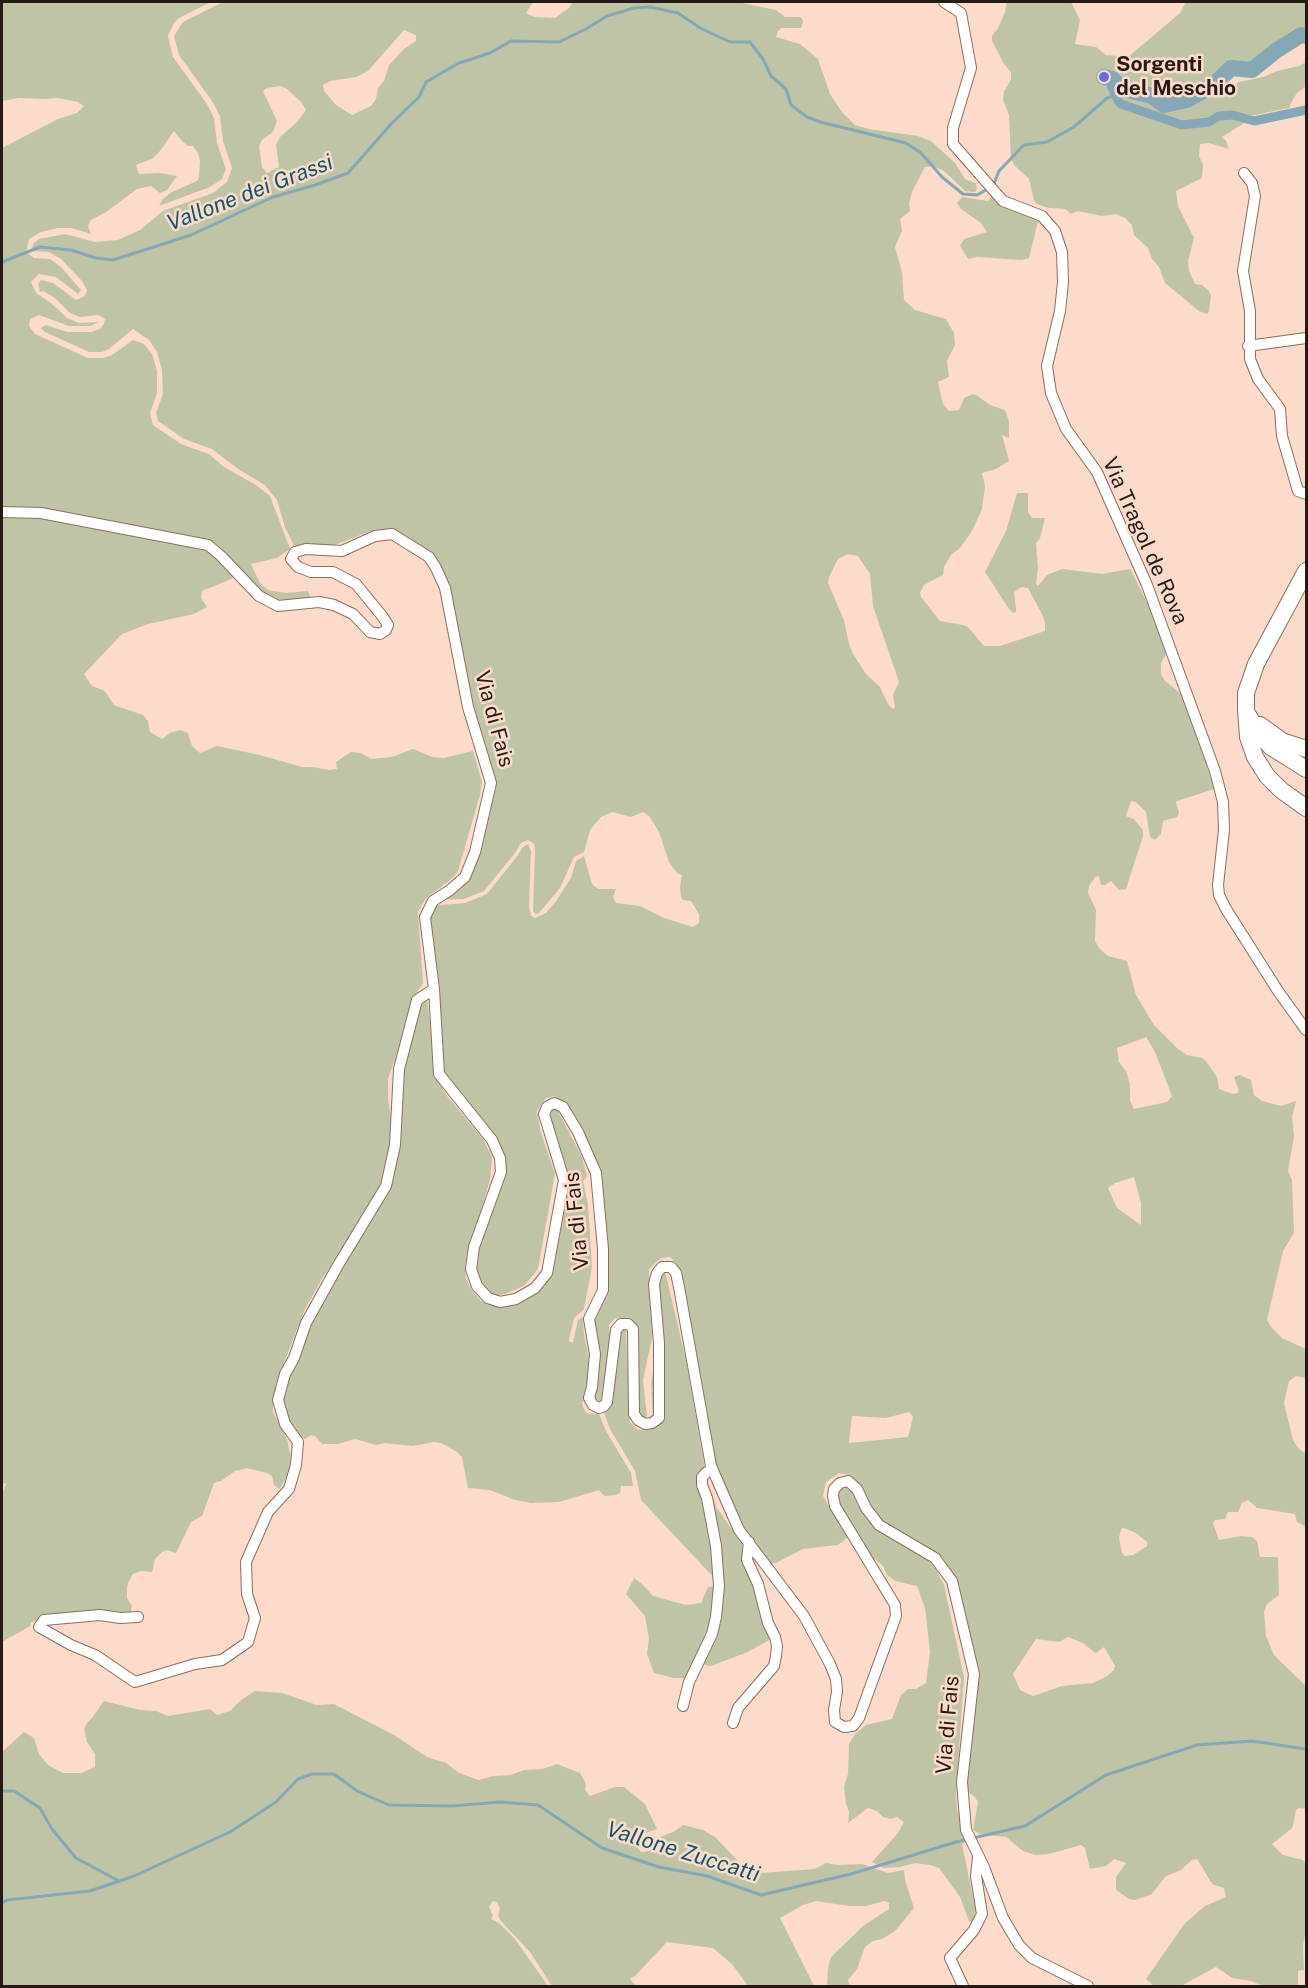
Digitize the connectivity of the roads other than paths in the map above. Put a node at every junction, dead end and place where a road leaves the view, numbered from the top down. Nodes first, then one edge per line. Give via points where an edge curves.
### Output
1 (944, 2) edge
2 (1244, 173) dead end
3 (1306, 338) edge
4 (1248, 346) junction
5 (1306, 494) edge
6 (2, 512) edge
7 (1306, 571) edge
8 (1246, 709) junction
9 (1306, 749) edge
10 (1306, 769) edge
11 (1306, 808) edge
12 (434, 989) junction
13 (1306, 1030) edge
14 (713, 1470) junction
15 (749, 1542) junction
16 (138, 1617) dead end
17 (683, 1706) dead end
18 (733, 1723) dead end
19 (975, 1850) junction
20 (963, 1986) edge
21 (1088, 1986) edge

1 - 13 street, Via Tragol de Rova via 961,13 971,68 953,128 953,144 1004,201 1042,216 1055,231 1062,252 1063,282 1047,366 1051,393 1066,429 1097,472 1147,585 1215,771 1223,802 1224,830 1219,895
2 - 4 street via 1255,196 1243,272 1250,311
3 - 4 street
4 - 5 street via 1258,379 1280,409 1282,436 1298,491
6 - 12 street, Via di Fais via 41,513 208,545 259,596 278,606 319,602 334,605 352,614 370,632 380,634 388,625 356,584 333,572 311,572 298,567 291,559 295,552 342,551 375,536 392,534 429,557 445,588 468,707 491,783 465,877 434,901 425,917
7 - 8 highway via 1256,663 1246,693
8 - 9 highway via 1274,736
8 - 10 highway via 1271,747
8 - 11 highway via 1248,737 1255,757 1267,776
12 - 14 street, Via di Fais via 439,1074 492,1140 500,1158 501,1172 474,1246 471,1269 477,1286 488,1298 500,1302 516,1299 535,1288 548,1273 564,1180 544,1114 554,1103 562,1107 578,1132 596,1173 603,1290 589,1319 595,1354 588,1398 599,1408 607,1402 616,1330 621,1324 628,1324 633,1329 634,1414 645,1424 659,1418 654,1284 662,1267 671,1267 679,1287
12 - 16 street via 417,1000 399,1069 394,1145 386,1186 306,1323 285,1374 278,1400 285,1424 298,1442 296,1465 289,1489 268,1512 246,1562 247,1594 255,1618 248,1642 222,1660 135,1682 95,1655 39,1627 44,1620 100,1615
14 - 15 street, Via di Fais via 739,1530
14 - 17 street via 702,1478 702,1485 716,1546 716,1617
15 - 18 street via 747,1560 777,1646 774,1666 738,1708
15 - 19 street, Via di Fais via 804,1616 830,1664 836,1679 835,1722 844,1727 853,1726 860,1718 896,1616 895,1605 835,1506 834,1489 848,1481 879,1525 935,1558 952,1581 974,1674 962,1782 967,1832
19 - 20 street via 982,1914 950,1958
19 - 21 street via 1003,1918 1019,1945 1032,1958

